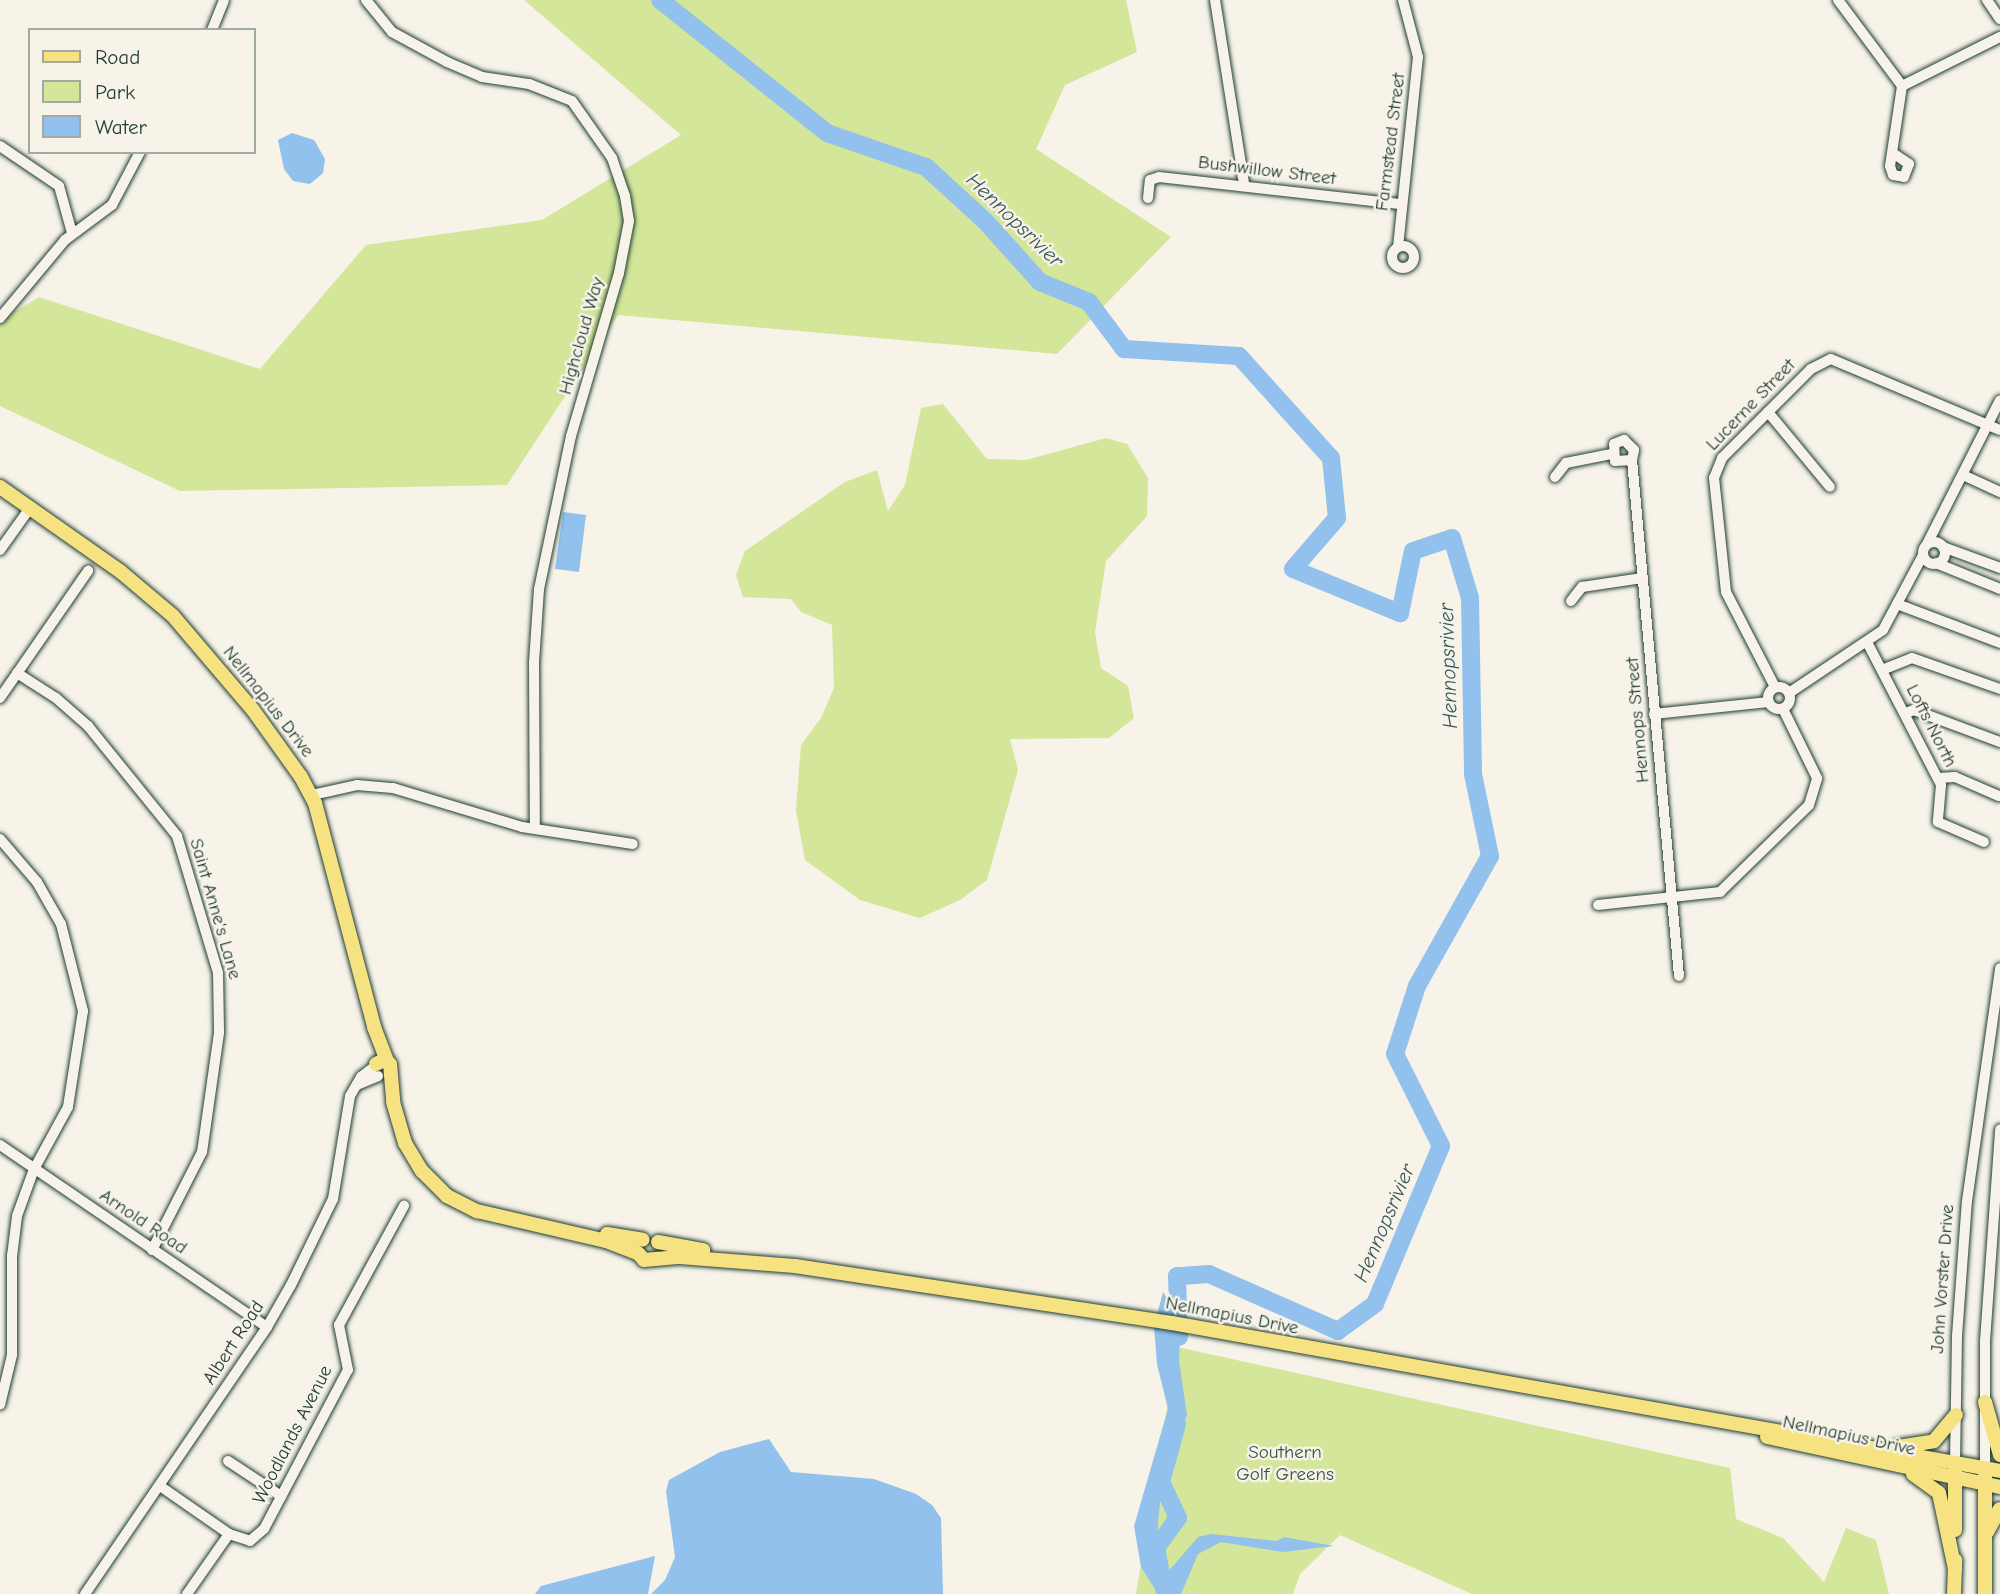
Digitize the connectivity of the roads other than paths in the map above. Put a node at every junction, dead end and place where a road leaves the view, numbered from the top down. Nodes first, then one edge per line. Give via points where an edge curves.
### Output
1 (224, 0) edge
2 (366, 0) edge
3 (1214, 0) edge
4 (1403, 0) edge
5 (1838, 0) edge
6 (1987, 0) edge
7 (2000, 19) edge
8 (213, 28) edge
9 (2000, 28) edge
10 (2000, 37) edge
11 (1902, 86) junction
12 (0, 146) edge
13 (138, 154) edge
14 (1894, 154) dead end
15 (1244, 184) junction
16 (1148, 198) dead end
17 (1399, 204) junction
18 (72, 233) junction
19 (1398, 247) dead end
20 (0, 318) edge
21 (2000, 400) edge
22 (1768, 412) junction
23 (1987, 424) junction
24 (2000, 430) edge
25 (1611, 454) junction
26 (1632, 460) junction
27 (1963, 475) junction
28 (1555, 477) dead end
29 (0, 487) edge
30 (1830, 487) dead end
31 (2000, 492) edge
32 (30, 508) junction
33 (0, 550) edge
34 (1933, 553) junction
35 (2000, 569) edge
36 (88, 571) dead end
37 (1642, 578) junction
38 (1997, 588) edge
39 (1571, 601) dead end
40 (1897, 604) junction
41 (1867, 642) junction
42 (2000, 643) edge
43 (1882, 670) junction
44 (17, 673) junction
45 (1775, 687) junction
46 (2000, 689) edge
47 (1789, 693) junction
48 (0, 698) edge
49 (1768, 702) junction
50 (1783, 709) junction
51 (1906, 713) junction
52 (1654, 714) junction
53 (2000, 743) edge
54 (1938, 778) junction
55 (312, 795) junction
56 (1999, 796) edge
57 (535, 828) junction
58 (0, 839) edge
59 (1984, 842) dead end
60 (633, 844) dead end
61 (1672, 898) junction
62 (1598, 905) dead end
63 (2000, 968) edge
64 (1679, 976) dead end
65 (381, 1070) junction
66 (2000, 1130) edge
67 (0, 1145) edge
68 (34, 1169) junction
69 (404, 1206) dead end
70 (658, 1242) junction
71 (640, 1246) junction
72 (152, 1250) junction
73 (657, 1258) junction
74 (763, 1262) junction
75 (267, 1327) junction
76 (1985, 1402) junction
77 (0, 1405) edge
78 (1956, 1415) junction
79 (1871, 1454) junction
80 (2000, 1455) edge
81 (228, 1461) dead end
82 (1955, 1462) junction
83 (1985, 1468) junction
84 (2000, 1471) edge
85 (1955, 1478) junction
86 (1985, 1484) junction
87 (160, 1486) junction
88 (2000, 1487) edge
89 (281, 1496) junction
90 (2000, 1509) edge
91 (229, 1534) junction
92 (1985, 1555) junction
93 (1955, 1569) junction
94 (85, 1594) edge
95 (187, 1594) edge
96 (1954, 1594) edge
97 (1985, 1594) edge

1 - 8 street
2 - 57 street, Highcloud Way via 391,32 447,62 475,75 524,83 572,101 612,158 625,196 629,221 619,273 571,436 538,589
3 - 15 street
4 - 17 street, Farmstead Street via 1418,57
5 - 11 street
6 - 7 street
9 - 10 street
10 - 11 street
11 - 14 street
12 - 18 street via 59,186
13 - 18 street via 112,205
15 - 16 street, Bushwillow Street via 1160,177 1150,180
15 - 17 street, Bushwillow Street
17 - 19 street, Farmstead Street
18 - 20 street
21 - 23 street
22 - 23 street, Lucerne Street via 1811,369 1831,359
22 - 30 street
22 - 45 street, Lucerne Street via 1718,462 1714,478 1726,592
23 - 24 street
23 - 27 street
25 - 26 street via 1618,463
25 - 26 street via 1614,444 1624,440 1633,446
25 - 28 street via 1566,463
26 - 37 street, Hennops Street
27 - 31 street
27 - 34 street via 1941,514
29 - 32 main road, Nellmapius Drive
32 - 33 street
32 - 55 main road, Nellmapius Drive via 121,572 173,616 253,710
34 - 35 street
34 - 38 street
34 - 40 street via 1906,585
35 - 38 street
36 - 44 street
37 - 39 street via 1582,587
37 - 52 street, Hennops Street
40 - 41 street via 1883,630
40 - 42 street
41 - 43 street, Lofts North
41 - 47 street
43 - 46 street via 1912,658
43 - 51 street, Lofts North
44 - 48 street
44 - 72 street, Saint Anne's Lane via 88,726 177,836 218,973 219,1033 201,1152
45 - 47 street
45 - 49 street via 1768,693
47 - 50 street via 1790,702
49 - 50 street
49 - 52 street
50 - 61 street via 1814,770 1815,796 1733,884 1714,894
51 - 53 street via 1914,710
51 - 54 street, Lofts North
52 - 61 street, Hennops Street
54 - 56 street via 1955,777
54 - 59 street, Lofts North via 1943,799 1938,822
55 - 57 street via 358,785 393,788
55 - 65 main road, Nellmapius Drive via 374,1027
57 - 60 street
58 - 68 street via 37,882 61,924 83,1011 68,1107
61 - 62 street
61 - 64 street, Hennops Street
63 - 78 street, John Vorster Drive via 1967,1201
65 - 71 main road, Nellmapius Drive via 411,1155 454,1201 477,1211
65 - 75 street, Albert Road via 354,1086 333,1199
66 - 76 street via 1991,1228
67 - 68 street, Arnold Road
68 - 72 street, Arnold Road
68 - 77 street via 14,1235 12,1355
69 - 89 street, Woodlands Avenue via 339,1325 337,1336 348,1370
70 - 71 main road, Nellmapius Drive
70 - 73 main road
70 - 74 main road, Nellmapius Drive
71 - 73 main road, Nellmapius Drive via 644,1261
72 - 75 street, Arnold Road
73 - 74 main road, Nellmapius Drive
74 - 79 main road, Nellmapius Drive via 1188,1326 1692,1416
75 - 87 street, Albert Road
76 - 80 main road
76 - 83 street
78 - 79 main road via 1934,1441
78 - 82 street, John Vorster Drive
79 - 82 main road, Nellmapius Drive
79 - 85 main road, Nellmapius Drive
79 - 93 main road via 1920,1477 1939,1493
81 - 89 street
82 - 83 main road, Nellmapius Drive
82 - 85 main road, John Vorster Drive
83 - 84 main road, Nellmapius Drive
83 - 86 main road
85 - 86 main road, Nellmapius Drive
85 - 93 main road, John Vorster Drive
86 - 88 main road, Nellmapius Drive
86 - 92 main road
87 - 91 street
87 - 94 street, Albert Road
89 - 91 street, Woodlands Avenue via 256,1538 244,1541
90 - 92 main road via 1990,1523
91 - 95 street
92 - 97 main road
93 - 96 main road, John Vorster Drive

